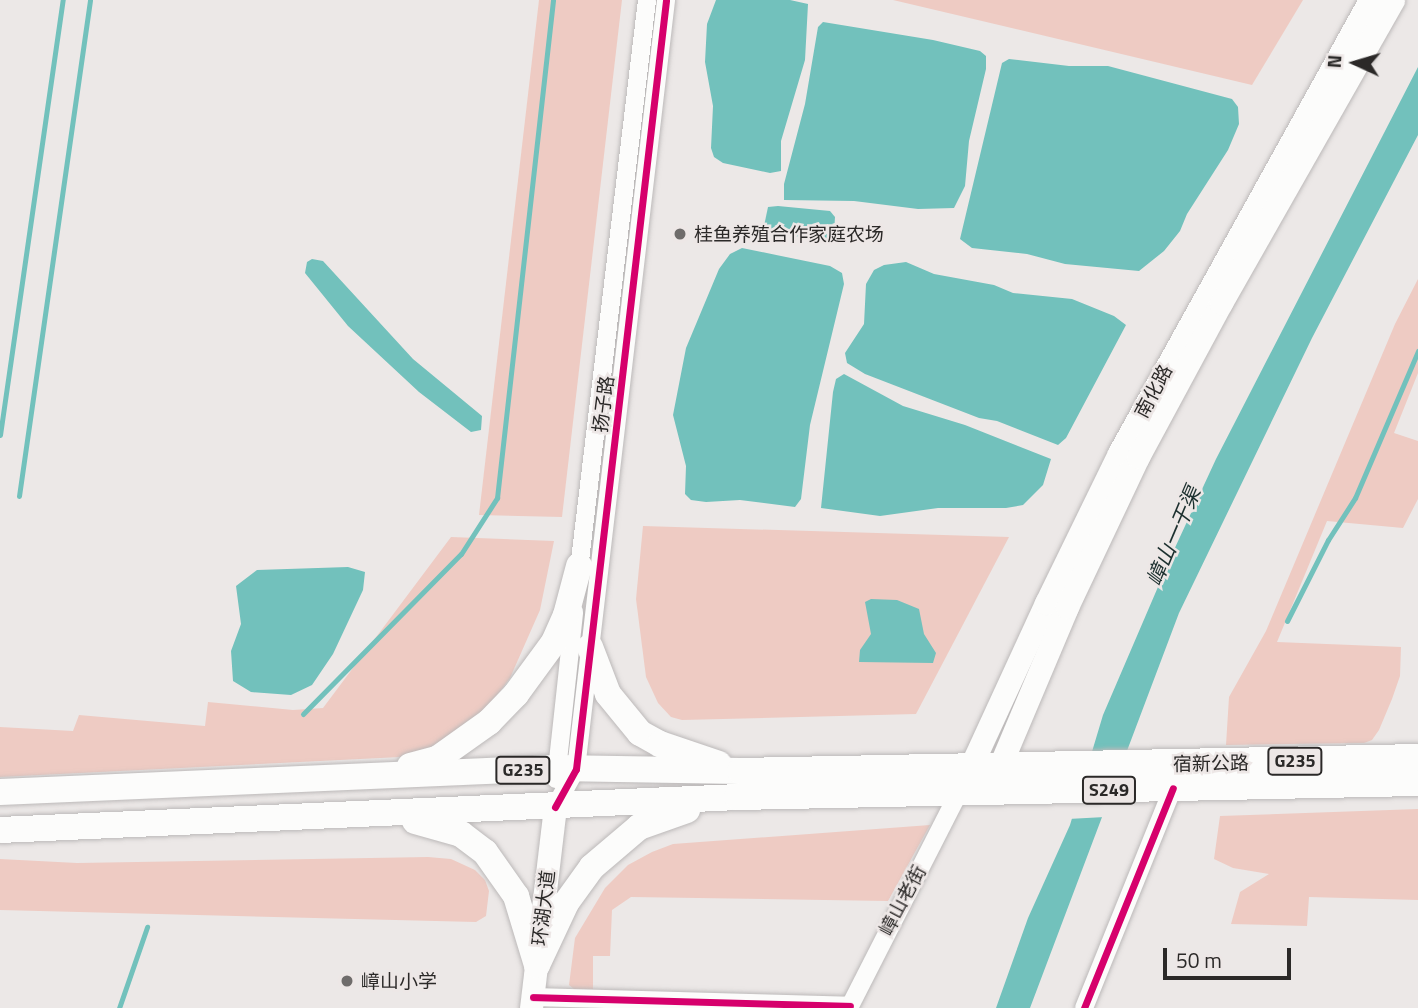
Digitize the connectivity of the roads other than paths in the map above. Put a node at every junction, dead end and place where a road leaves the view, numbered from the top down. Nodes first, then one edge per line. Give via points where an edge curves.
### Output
1 (647, 0) edge
2 (666, 0) edge
3 (1370, 0) edge
4 (1394, 0) edge
5 (579, 566) junction
6 (590, 647) junction
7 (1418, 757) edge
8 (999, 767) junction
9 (970, 768) junction
10 (566, 769) junction
11 (1173, 776) junction
12 (371, 777) junction
13 (1046, 778) junction
14 (1418, 783) edge
15 (739, 784) junction
16 (0, 792) edge
17 (988, 792) junction
18 (958, 794) junction
19 (555, 807) junction
20 (369, 814) junction
21 (0, 830) edge
22 (537, 965) junction
23 (532, 1002) edge
24 (590, 1004) edge
25 (850, 1007) edge
26 (1084, 1008) edge

1 - 5 street, 扬子路
2 - 6 street, 扬子路
3 - 9 main road, 南化路 via 1119,453
4 - 8 main road, 南化路 via 1138,457 1066,607
5 - 10 street, 扬子路
5 - 12 highway via 554,642 489,722 437,759
6 - 10 street, 扬子路
6 - 15 highway via 608,694 640,733
7 - 11 highway, 宿新公路 / G235
8 - 9 highway, G235
8 - 13 highway, G235
8 - 17 main road, 南化路
9 - 15 highway, G235
9 - 18 main road, 南化路
10 - 12 highway, G235
10 - 15 highway, G235
10 - 19 street, 扬子路
11 - 13 highway, 宿新公路 / S249
11 - 14 highway, 宿新公路 / G235
11 - 26 street
12 - 16 highway, G235
13 - 17 highway, G235
15 - 18 highway, G235
15 - 19 highway, G235
15 - 22 highway via 639,827 611,849 566,903
17 - 18 highway, G235
18 - 25 street, 嶂山老街
19 - 20 highway, G235
19 - 22 main road, 环湖大道
20 - 21 highway, G235
20 - 22 highway via 437,825 461,834 485,852 516,896
22 - 23 main road, 环湖大道
23 - 24 street
24 - 25 street

